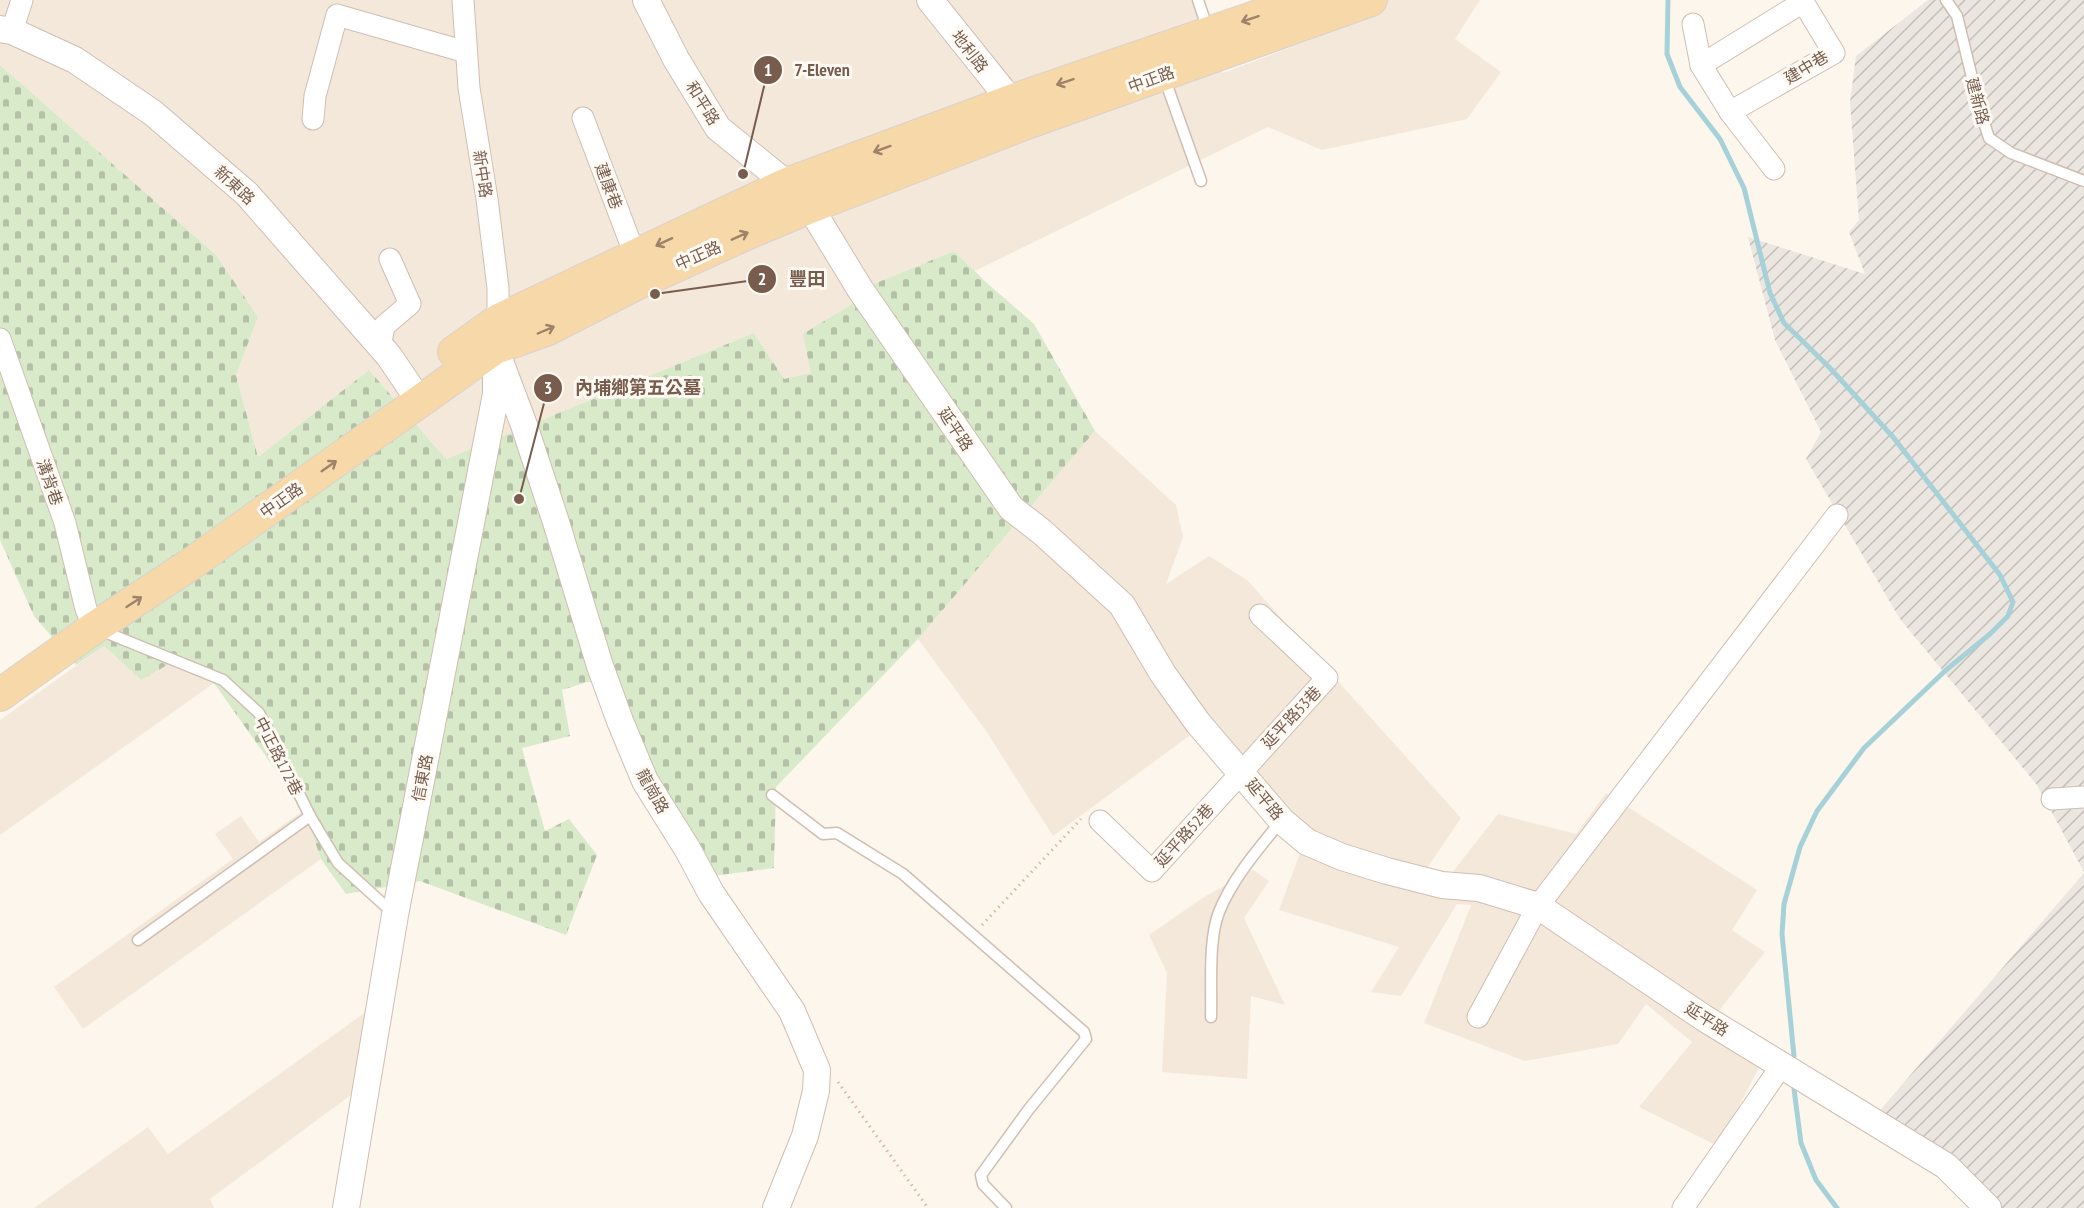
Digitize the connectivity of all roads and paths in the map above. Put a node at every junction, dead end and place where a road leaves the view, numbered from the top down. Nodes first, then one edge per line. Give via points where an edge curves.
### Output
1 (22, 0) edge
2 (463, 0) edge
3 (646, 0) edge
4 (930, 0) edge
5 (1198, 0) edge
6 (1305, 0) edge
7 (1371, 0) edge
8 (1946, 0) edge
9 (1803, 1) edge
10 (1694, 24) dead end
11 (6, 30) edge
12 (1209, 33) junction
13 (466, 52) junction
14 (1701, 65) junction
15 (1164, 74) junction
16 (1011, 101) junction
17 (1730, 112) junction
18 (583, 118) dead end
19 (313, 119) dead end
20 (1774, 169) dead end
21 (1201, 181) dead end
22 (2084, 181) edge
23 (787, 184) junction
24 (810, 207) junction
25 (635, 255) junction
26 (390, 259) dead end
27 (497, 334) junction
28 (0, 339) edge
29 (380, 347) junction
30 (414, 393) junction
31 (1837, 515) dead end
32 (1260, 615) dead end
33 (90, 618) junction
34 (0, 670) edge
35 (0, 695) edge
36 (1241, 771) junction
37 (772, 795) dead end
38 (2084, 797) edge
39 (2052, 799) dead end
40 (310, 816) junction
41 (1090, 820) joint
42 (1282, 821) junction
43 (1538, 906) junction
44 (395, 915) junction
45 (972, 934) junction
46 (138, 940) dead end
47 (1211, 1017) dead end
48 (1478, 1017) dead end
49 (1782, 1065) junction
50 (817, 1070) junction
51 (1946, 1166) junction
52 (346, 1208) edge
53 (776, 1208) edge
54 (928, 1208) edge
55 (1006, 1208) edge
56 (1683, 1208) edge
57 (1971, 1208) edge
58 (1988, 1208) edge

1 - 11 street
2 - 13 street, 新中路
3 - 23 street, 和平路 via 718,128
4 - 16 street, 地利路
5 - 12 lane
6 -> 12 main road, 中正路
7 - 15 main road, 中正路
8 - 22 lane, 建新路 via 1957,16 1989,138 2011,153
9 - 14 street, 建中巷
9 - 17 street, 建中巷 via 1834,53
10 - 14 street
11 - 29 street, 新東路 via 75,60 153,113 247,194
12 -> 16 main road, 中正路
13 - 19 street via 337,15 315,96
13 - 27 street, 新中路 via 498,288
14 - 17 street
15 - 21 lane
15 - 24 main road, 中正路
16 -> 23 main road, 中正路
17 - 20 street
18 - 25 street, 建康巷
23 - 24 street, 延平路
23 -> 25 main road, 中正路
27 -> 24 main road, 中正路 via 546,330 636,284
24 - 36 street, 延平路 via 860,289 1011,508 1122,605 1198,723
25 - 27 main road, 中正路
26 - 29 street via 410,304 384,326
27 - 30 main road, 中正路
27 - 44 street, 信東路 via 496,394
27 - 50 street, 龍崗路 via 600,666 645,781 711,893 792,1011
28 - 33 street, 溝背巷 via 65,524
29 - 30 street, 新東路
30 - 33 main road, 中正路 via 188,566
31 - 43 street
32 - 36 street, 延平路53巷 via 1327,678
33 - 34 main road, 中正路
33 - 35 main road, 中正路
33 - 40 lane, 中正路172巷 via 223,680 259,713
36 - 41 street, 延平路52巷 via 1152,871
36 - 42 street, 延平路
37 - 45 lane via 824,834 837,833 903,874
38 - 39 street
40 - 44 lane, 中正路172巷 via 338,863
40 - 46 lane
41 - 45 path
42 - 43 street, 延平路 via 1307,842 1342,857 1443,885 1479,888
42 - 47 lane via 1253,855 1219,912 1213,945
43 - 48 street
43 - 49 street, 延平路 via 1704,1018
44 - 52 street, 信東路
45 - 55 lane via 1084,1032 1086,1039 981,1175 983,1184
49 - 51 street, 延平路
49 - 56 street
50 - 53 street, 龍崗路 via 805,1136
50 - 54 path via 832,1074
51 - 57 street
51 - 58 street, 延平路

